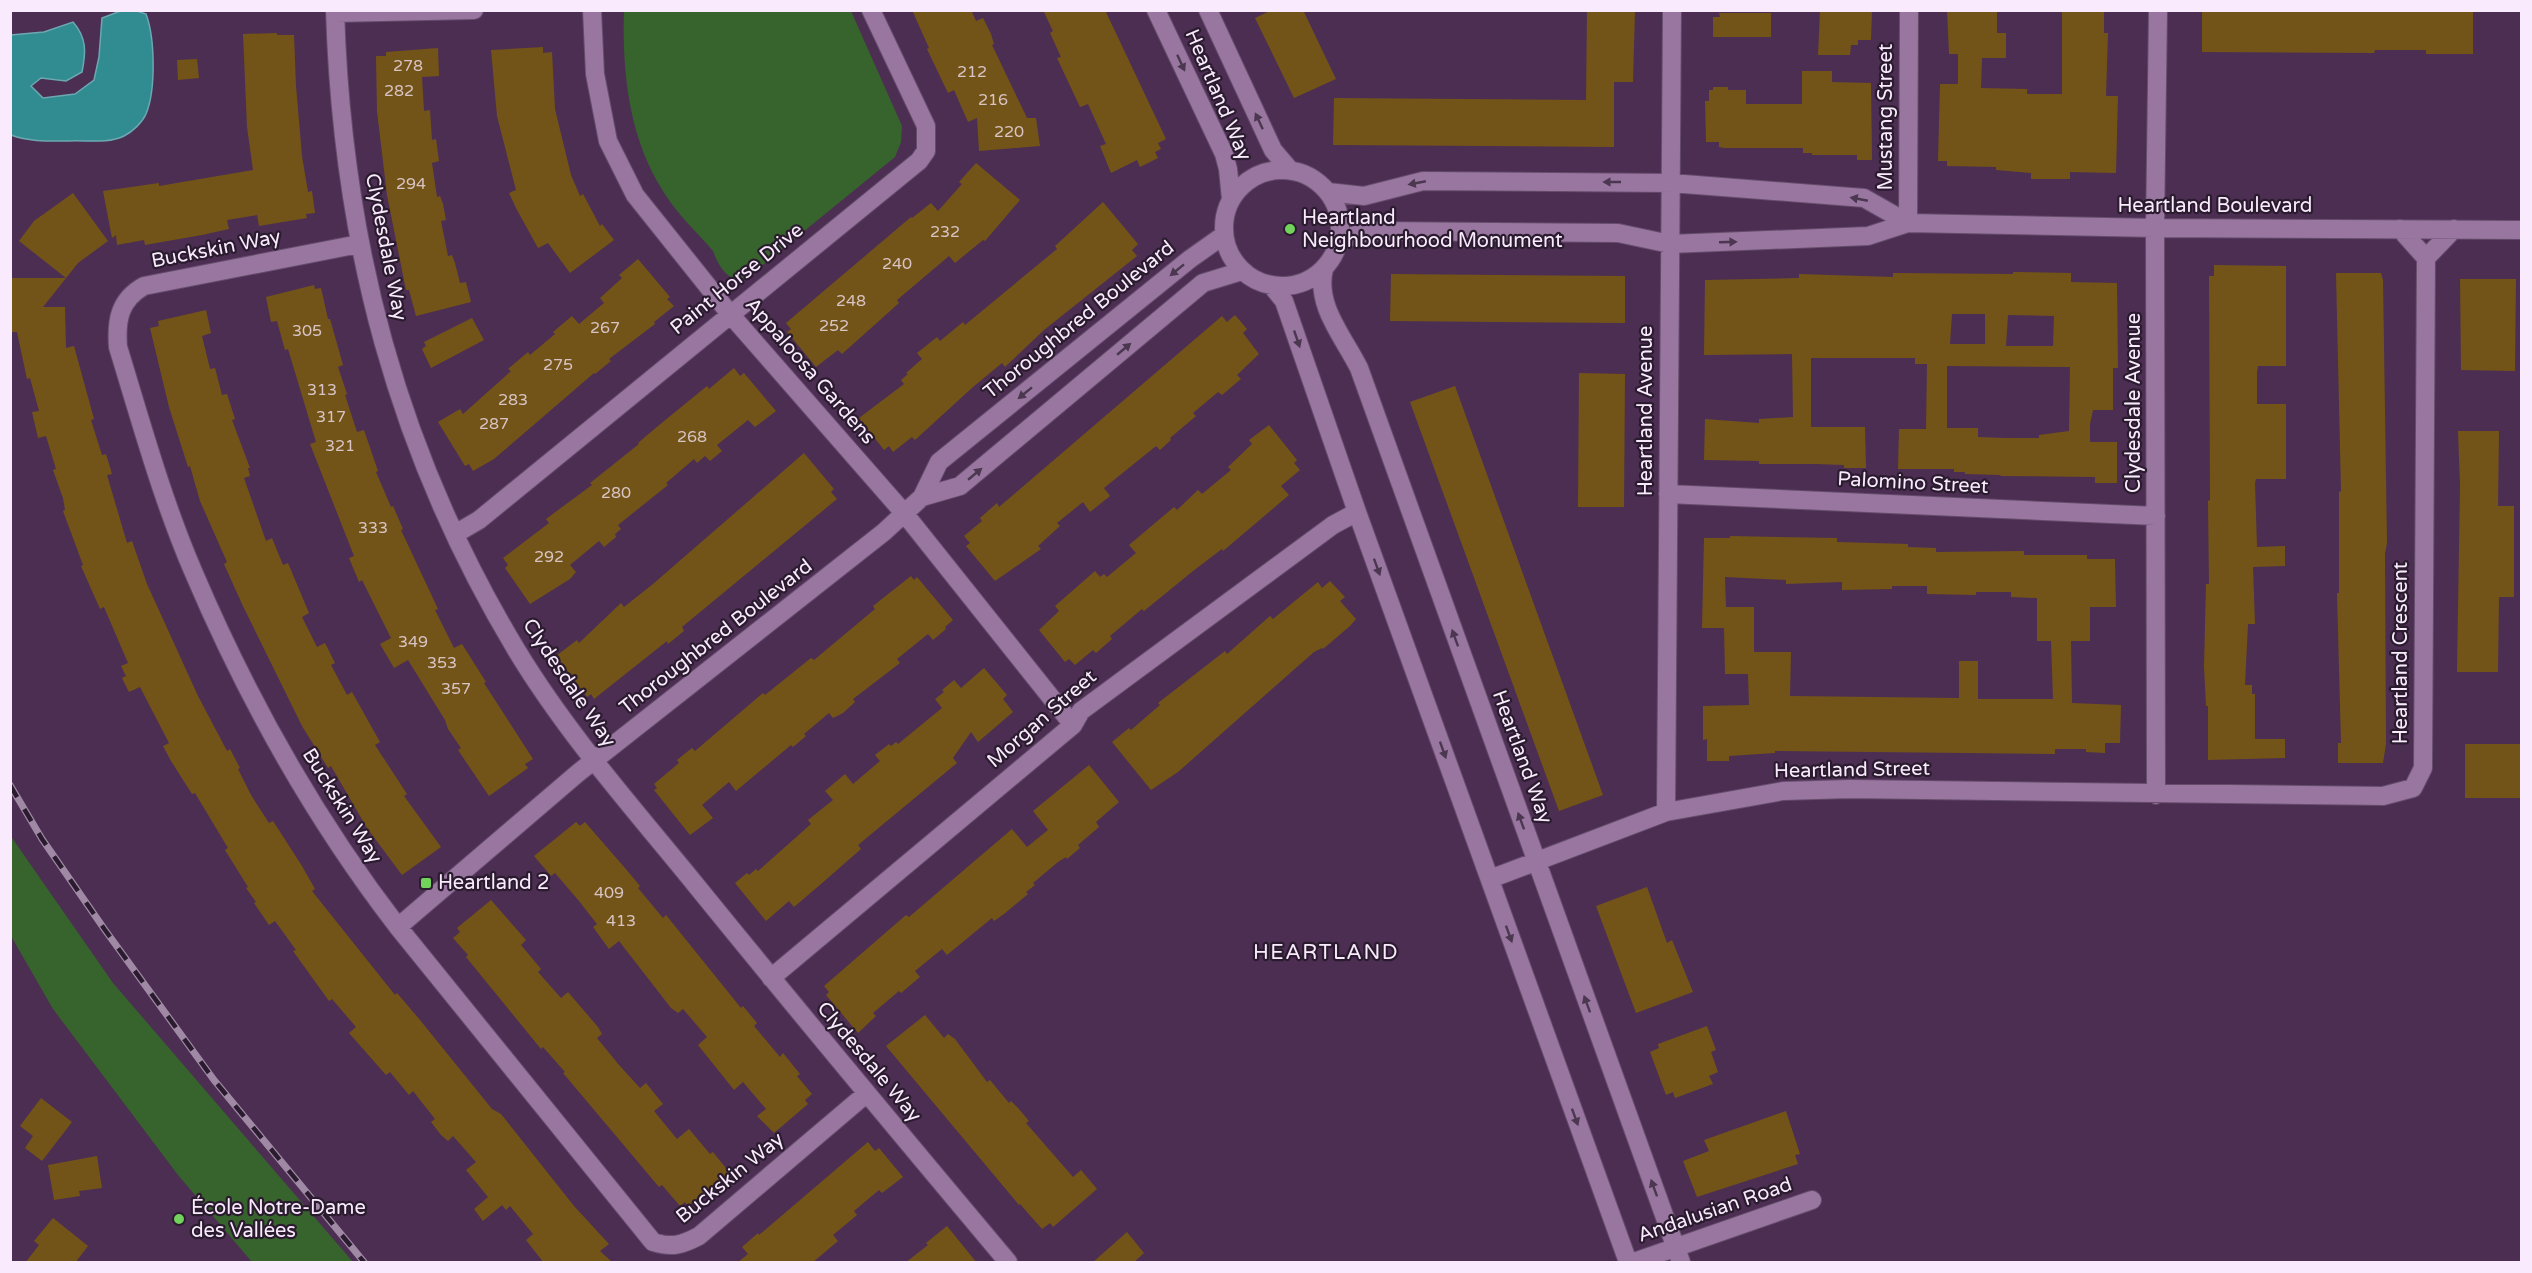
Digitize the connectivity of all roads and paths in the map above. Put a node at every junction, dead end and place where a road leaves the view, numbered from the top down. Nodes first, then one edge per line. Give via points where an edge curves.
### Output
1 (474, 10) edge
2 (592, 10) edge
3 (871, 10) edge
4 (1156, 10) edge
5 (1208, 10) edge
6 (1672, 10) edge
7 (1909, 10) edge
8 (2158, 10) edge
9 (335, 12) edge
10 (1290, 170) junction
11 (1671, 183) junction
12 (1328, 192) junction
13 (1231, 198) junction
14 (1908, 223) junction
15 (2155, 228) junction
16 (2454, 229) junction
17 (2400, 230) junction
18 (2522, 230) edge
19 (1224, 235) junction
20 (1339, 242) junction
21 (359, 244) junction
22 (1670, 244) junction
23 (2426, 258) junction
24 (1324, 269) junction
25 (1242, 271) junction
26 (1272, 286) junction
27 (730, 314) junction
28 (1668, 494) junction
29 (922, 497) junction
30 (1357, 512) junction
31 (904, 513) junction
32 (2156, 516) junction
33 (455, 534) junction
34 (1072, 725) junction
35 (595, 762) junction
36 (2156, 795) junction
37 (1666, 812) junction
38 (1535, 861) junction
39 (1490, 879) junction
40 (398, 927) junction
41 (771, 978) junction
42 (866, 1094) junction
43 (1812, 1200) dead end
44 (1678, 1255) edge
45 (1008, 1263) edge
46 (1628, 1263) edge
47 (1634, 1263) edge

1 - 9 street
2 - 27 street, Appaloosa Gardens via 595,74 608,141 635,195
3 - 27 street, Paint Horse Drive via 926,126 926,151 919,161
4 -> 13 street, Heartland Way via 1224,154
10 -> 5 street, Heartland Way via 1273,150
6 - 11 street, Heartland Avenue
7 - 14 street, Mustang Street
8 - 15 street, Clydesdale Avenue
9 - 21 street, Clydesdale Way via 343,136
10 - 12 street via 1304,174
10 - 13 street via 1256,176
11 -> 12 street via 1423,181 1364,196
14 -> 11 street, Heartland Boulevard via 1864,198
11 - 22 street, Heartland Avenue
12 - 20 street via 1340,225
13 - 19 street
14 - 15 street, Heartland Boulevard
22 -> 14 street, Heartland Boulevard via 1868,236
15 - 17 street, Heartland Boulevard
15 - 32 street, Clydesdale Avenue
16 - 17 street, Heartland Boulevard
16 - 18 street, Heartland Boulevard
16 - 23 street
17 - 23 street
19 - 25 street via 1233,261
19 -> 29 street, Thoroughbred Boulevard via 939,462
20 - 22 street via 1371,231 1618,233
20 - 24 street
21 - 33 street, Clydesdale Way via 395,387
21 - 40 street, Buckskin Way via 144,286 124,302 116,328 118,347 148,445 192,569 241,679 299,784
22 - 28 street, Heartland Avenue
23 - 36 street, Heartland Crescent via 2423,768 2413,788 2383,796
24 - 26 street via 1291,286
38 -> 24 street, Heartland Way via 1359,368 1322,295
25 - 26 street
29 -> 25 street, Thoroughbred Boulevard via 960,486 1203,283
26 -> 30 street via 1284,301
27 - 31 street, Appaloosa Gardens
27 - 33 street, Paint Horse Drive via 479,520
28 - 32 street, Palomino Street
28 - 37 street, Heartland Avenue
29 - 31 street, Thoroughbred Boulevard
30 - 34 street, Morgan Street via 1333,525 1081,711
30 -> 39 street
31 - 34 street, Appaloosa Gardens
31 - 35 street, Thoroughbred Boulevard
32 - 36 street, Clydesdale Avenue
33 - 35 street, Clydesdale Way via 519,653
34 - 41 street, Morgan Street
35 - 40 street, Thoroughbred Boulevard
35 - 41 street, Clydesdale Way
36 - 37 street, Heartland Street via 1817,789 1728,799
37 - 38 street, Heartland Street
38 - 39 street, Heartland Street
44 -> 38 street, Heartland Way
39 -> 46 street
40 - 42 street, Buckskin Way via 653,1242 677,1246 699,1236
41 - 42 street, Clydesdale Way
42 - 45 street, Clydesdale Way
43 - 44 street, Andalusian Road
44 - 47 street, Andalusian Road

